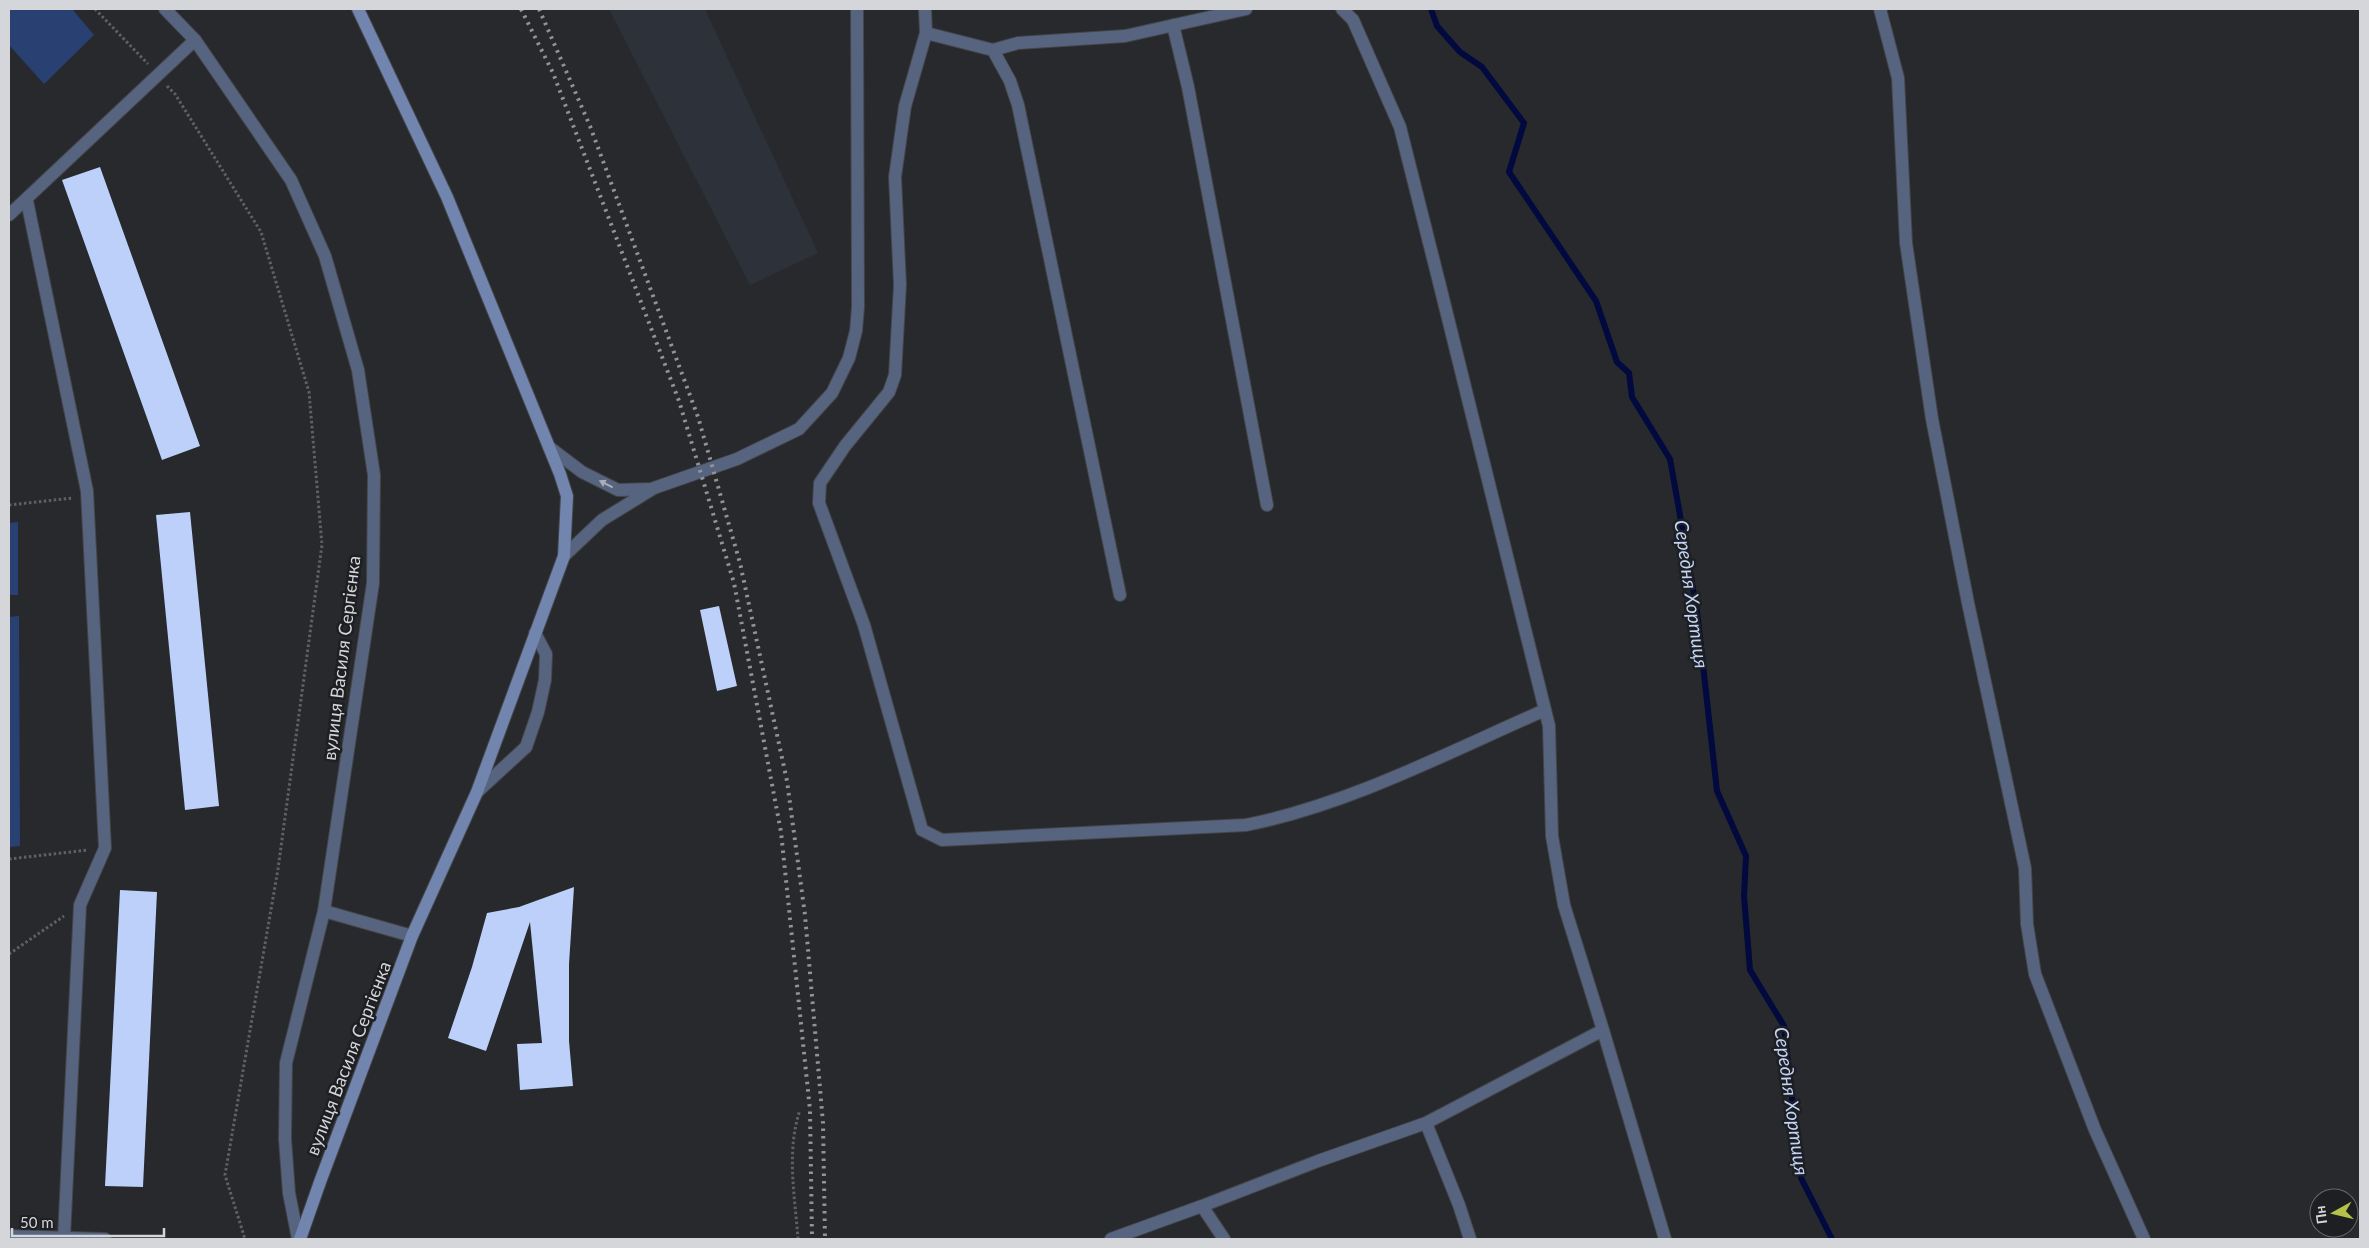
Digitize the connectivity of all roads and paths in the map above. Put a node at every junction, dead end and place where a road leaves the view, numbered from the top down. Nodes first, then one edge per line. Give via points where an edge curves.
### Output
1 (95, 9) edge
2 (165, 9) edge
3 (358, 9) edge
4 (856, 9) edge
5 (925, 9) edge
6 (1246, 9) edge
7 (1342, 9) edge
8 (1880, 9) edge
9 (1173, 25) junction
10 (926, 33) junction
11 (195, 40) junction
12 (993, 50) junction
13 (158, 76) junction
14 (27, 200) junction
15 (9, 215) edge
16 (549, 447) junction
17 (654, 488) junction
18 (87, 497) junction
19 (1267, 505) dead end
20 (9, 506) edge
21 (564, 556) junction
22 (1120, 595) dead end
23 (535, 633) junction
24 (1544, 710) junction
25 (477, 792) junction
26 (104, 848) junction
27 (9, 859) edge
28 (80, 905) junction
29 (324, 911) junction
30 (412, 936) junction
31 (9, 954) edge
32 (1603, 1030) junction
33 (800, 1110) dead end
34 (1426, 1123) junction
35 (1202, 1206) junction
36 (9, 1236) edge
37 (64, 1238) junction
38 (104, 1239) edge
39 (245, 1239) edge
40 (299, 1239) edge
41 (798, 1239) edge
42 (1111, 1239) edge
43 (1224, 1239) edge
44 (1470, 1239) edge
45 (1665, 1239) edge
46 (2144, 1239) edge

1 - 13 path
2 - 11 street, вулиця Василя Сергієнка
3 - 16 main road, вулиця Василя Сергієнка via 446,197
4 - 17 street via 858,307 849,358 832,393 799,429 737,460
5 - 10 street
6 - 9 street
7 - 24 street via 1353,20 1400,128
8 - 46 street via 1898,78 1906,243 1932,419 2025,868 2027,924 2035,974 2095,1130
9 - 12 street via 1125,36 1018,43
9 - 19 street via 1188,87
10 - 12 street
10 - 24 street via 905,106 895,177 900,285 895,375 889,392 844,446 820,483 819,503 864,625 922,830 942,840 1246,825 1286,817 1355,793
11 - 13 street
11 - 29 street, вулиця Василя Сергієнка via 292,180 325,256 358,370 374,475 373,583
12 - 22 street via 1018,105
13 - 14 street
13 - 39 path via 175,94 261,232 308,392 322,545 278,869 225,1175
14 - 15 street
14 - 18 street
17 -> 16 street via 618,490 582,472
16 - 21 main road, вулиця Василя Сергієнка via 567,496
17 - 21 street via 602,520
18 - 20 path
18 - 26 street
21 - 23 main road, вулиця Василя Сергієнка
23 - 25 main road, вулиця Василя Сергієнка
23 - 25 street via 546,654 545,680 526,747
24 - 32 street via 1549,726 1552,836 1564,905
25 - 30 main road, вулиця Василя Сергієнка
26 - 27 path
26 - 28 street
28 - 31 path
28 - 37 street
29 - 30 street
29 - 40 street, вулиця Василя Сергієнка via 286,1063 289,1193
30 - 40 main road, вулиця Василя Сергієнка
32 - 34 street
32 - 45 street
33 - 41 path via 795,1126 792,1162
34 - 35 street
34 - 44 street
35 - 42 street
35 - 43 street
36 - 37 street
37 - 38 street

